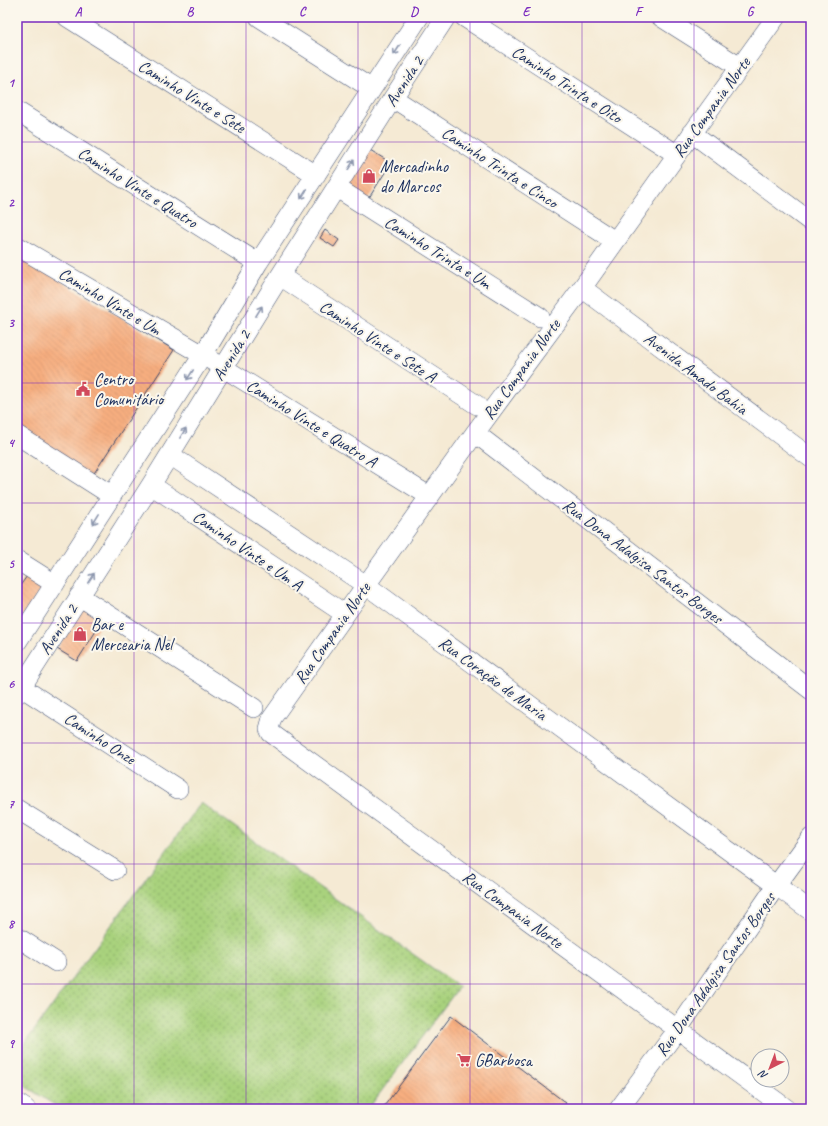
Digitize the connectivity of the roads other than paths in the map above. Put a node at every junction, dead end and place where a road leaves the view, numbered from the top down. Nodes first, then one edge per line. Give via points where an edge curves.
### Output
1 (67, 17) edge
2 (259, 17) edge
3 (419, 17) edge
4 (446, 17) edge
5 (464, 17) edge
6 (660, 17) edge
7 (776, 17) edge
8 (732, 62) dead end
9 (372, 89) junction
10 (393, 98) junction
11 (17, 111) edge
12 (692, 133) junction
13 (670, 150) dead end
14 (316, 175) junction
15 (336, 188) junction
16 (811, 222) edge
17 (607, 236) dead end
18 (17, 246) edge
19 (258, 263) junction
20 (280, 276) junction
21 (582, 288) junction
22 (540, 317) dead end
23 (203, 355) junction
24 (223, 368) junction
25 (477, 405) dead end
26 (475, 433) junction
27 (17, 435) edge
28 (170, 455) junction
29 (811, 458) edge
30 (151, 485) junction
31 (421, 491) dead end
32 (111, 495) junction
33 (17, 560) edge
34 (55, 584) junction
35 (366, 585) junction
36 (79, 596) junction
37 (345, 614) junction
38 (17, 642) edge
39 (19, 690) edge
40 (811, 690) edge
41 (254, 708) dead end
42 (178, 789) dead end
43 (17, 809) edge
44 (811, 838) edge
45 (115, 870) dead end
46 (776, 886) junction
47 (811, 911) edge
48 (17, 937) edge
49 (56, 962) dead end
50 (678, 1029) junction
51 (17, 1103) edge
52 (26, 1109) edge
53 (619, 1109) edge
54 (787, 1109) edge

1 - 14 street, Caminho Vinte e Sete
2 - 9 street
3 -> 9 street, Avenida 2
4 - 10 street, Avenida 2
5 - 13 street, Caminho Trinta e Oito
6 - 8 street
7 - 12 street, Rua Compania Norte
9 - 14 street, Avenida 2
15 -> 10 street, Avenida 2
10 - 17 street, Caminho Trinta e Cinco
11 - 19 street, Caminho Vinte e Quatro
12 - 16 street
12 - 21 street, Rua Compania Norte
14 -> 19 street, Avenida 2
15 - 20 street, Avenida 2
15 - 22 street, Caminho Trinta e Um
18 - 23 street, Caminho Vinte e Um
19 - 23 street, Avenida 2
24 -> 20 street, Avenida 2
20 - 25 street, Caminho Vinte e Sete A
21 - 26 street, Rua Compania Norte
21 - 29 street, Avenida Amado Bahia
23 - 24 street, Caminho Vinte e Quatro A
23 -> 32 street, Avenida 2
28 -> 24 street, Avenida 2
24 - 31 street, Caminho Vinte e Quatro A
26 - 35 street, Rua Compania Norte
26 - 40 street, Rua Dona Adalgisa Santos Borges
27 - 32 street
28 - 30 street, Avenida 2
28 - 35 street, Rua Coração de Maria
36 -> 30 street, Avenida 2
30 - 37 street, Caminho Vinte e Um A
32 -> 34 street, Avenida 2
33 - 34 street
34 - 38 street, Avenida 2
35 - 37 street, Rua Compania Norte
35 - 46 street, Rua Coração de Maria
36 - 39 street, Avenida 2
36 - 41 street
37 - 50 street, Rua Compania Norte via 272,718 269,729 271,733
39 - 42 street, Caminho Onze
43 - 45 street
44 - 46 street, Rua Dona Adalgisa Santos Borges
46 - 47 street, Rua Coração de Maria
46 - 50 street, Rua Dona Adalgisa Santos Borges
48 - 49 street
50 - 53 street, Rua Dona Adalgisa Santos Borges
50 - 54 street, Rua Compania Norte
51 - 52 street

